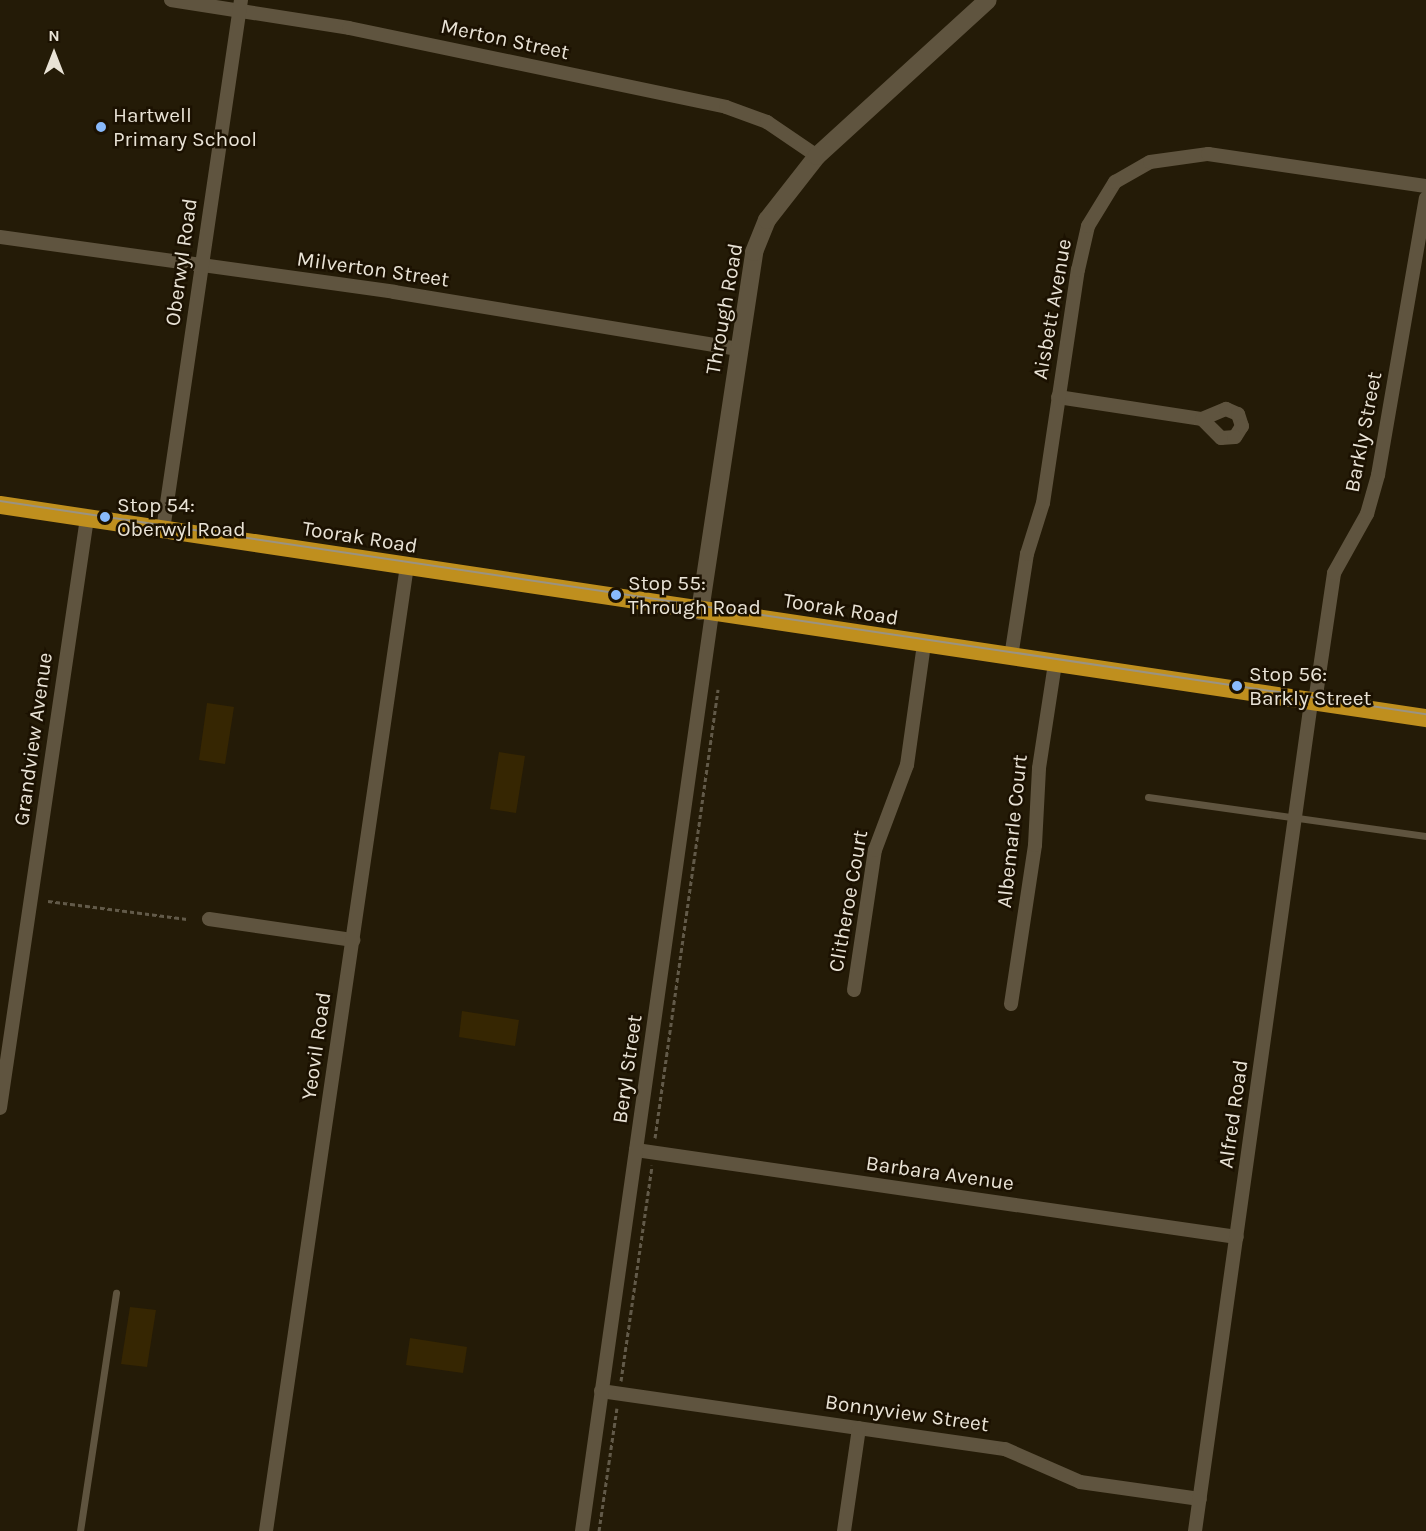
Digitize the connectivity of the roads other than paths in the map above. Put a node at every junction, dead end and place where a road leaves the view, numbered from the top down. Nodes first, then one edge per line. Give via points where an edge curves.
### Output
1 (171, 0) edge
2 (988, 0) edge
3 (241, 5) edge
4 (817, 156) junction
5 (1426, 186) edge
6 (1426, 198) edge
7 (0, 237) edge
8 (201, 267) junction
9 (738, 349) junction
10 (1058, 397) junction
11 (1202, 419) dead end
12 (0, 505) edge
13 (87, 518) junction
14 (163, 530) junction
15 (407, 566) junction
16 (706, 612) junction
17 (924, 644) junction
18 (1011, 657) junction
19 (1055, 664) junction
20 (1313, 702) junction
21 (1426, 718) edge
22 (1148, 797) dead end
23 (1296, 818) junction
24 (1426, 836) edge
25 (209, 919) dead end
26 (353, 940) junction
27 (854, 990) dead end
28 (1011, 1004) dead end
29 (0, 1108) edge
30 (636, 1150) junction
31 (1237, 1237) junction
32 (116, 1293) dead end
33 (602, 1390) junction
34 (859, 1428) junction
35 (1200, 1499) junction
36 (80, 1531) edge
37 (266, 1531) edge
38 (582, 1531) edge
39 (844, 1531) edge
40 (1195, 1531) edge

1 - 3 street, Merton Street
2 - 4 street, Through Road
3 - 4 street, Merton Street via 726,107 767,122
3 - 8 street, Oberwyl Road
4 - 9 street, Through Road via 766,220 754,252
5 - 10 street, Aisbett Avenue via 1208,154 1150,162 1115,182 1088,226
6 - 20 street, Barkly Street via 1378,475 1367,514 1334,573
7 - 8 street, Milverton Street
8 - 9 street, Milverton Street via 393,292
8 - 14 street, Oberwyl Road
9 - 16 street, Through Road
10 - 11 street
10 - 18 street, Aisbett Avenue via 1042,503 1027,554
12 - 13 highway, Toorak Road
13 - 14 highway, Toorak Road
13 - 29 street, Grandview Avenue
14 - 15 highway, Toorak Road
15 - 16 highway, Toorak Road
15 - 26 street, Yeovil Road
16 - 17 highway, Toorak Road
16 - 30 street, Beryl Street
17 - 18 highway, Toorak Road
17 - 27 street, Clitheroe Court via 907,765 878,836
18 - 19 highway, Toorak Road
19 - 20 highway, Toorak Road
19 - 28 street, Albemarle Court via 1039,768 1035,844
20 - 21 highway, Toorak Road
20 - 23 street, Alfred Road
22 - 23 lane
23 - 24 lane
23 - 31 street, Alfred Road
25 - 26 street
26 - 37 street, Yeovil Road
30 - 31 street, Barbara Avenue
30 - 33 street, Beryl Street
31 - 35 street, Alfred Road
32 - 36 lane
33 - 34 street, Bonnyview Street
33 - 38 street, Beryl Street
34 - 35 street, Bonnyview Street via 1005,1449 1080,1482
34 - 39 street
35 - 40 street, Alfred Road

